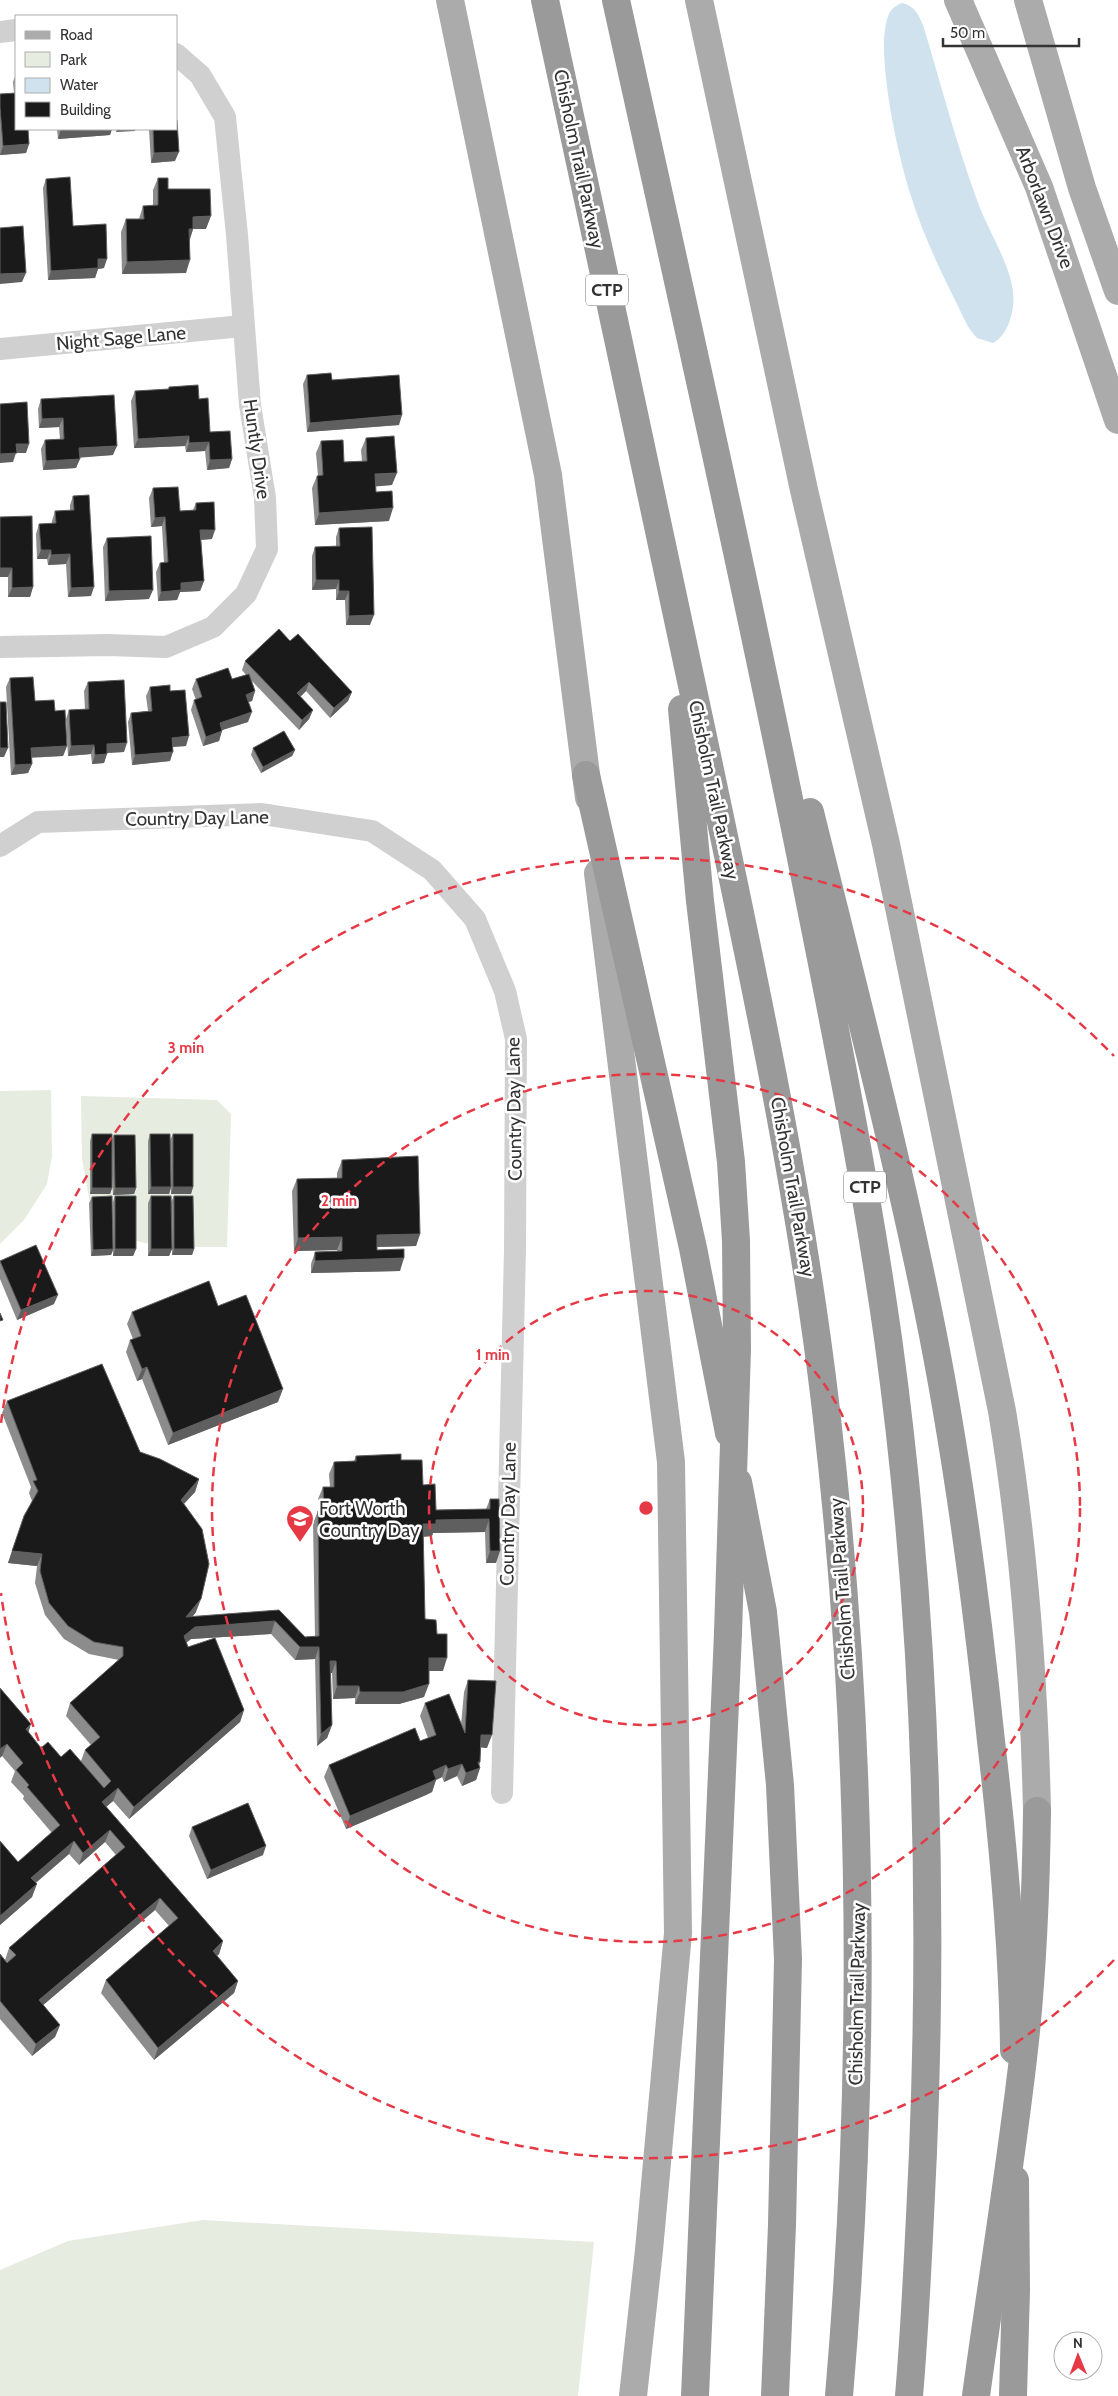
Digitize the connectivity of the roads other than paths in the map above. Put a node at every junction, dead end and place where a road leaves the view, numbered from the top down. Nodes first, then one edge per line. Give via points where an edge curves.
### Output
1 (450, 0) edge
2 (545, 0) edge
3 (616, 0) edge
4 (699, 0) edge
5 (958, 0) edge
6 (1028, 0) edge
7 (15, 30) edge
8 (0, 32) edge
9 (178, 56) edge
10 (1118, 291) edge
11 (243, 326) junction
12 (0, 349) edge
13 (1107, 352) edge
14 (1116, 406) edge
15 (670, 581) junction
16 (756, 631) junction
17 (0, 646) edge
18 (586, 775) junction
19 (0, 846) edge
20 (502, 1794) dead end
21 (1037, 1811) joint
22 (632, 2396) edge
23 (695, 2396) edge
24 (775, 2396) edge
25 (839, 2396) edge
26 (909, 2396) edge
27 (976, 2396) edge
28 (1013, 2396) edge

1 - 18 main road via 548,475
2 - 15 highway, Chisholm Trail Parkway / CTP
3 - 16 highway, CTP
4 - 21 main road via 804,490 886,844 1000,1402 1026,1588
5 - 13 main road, Arborlawn Drive
6 - 10 main road via 1082,188
7 - 8 street
9 - 11 street, Huntly Drive via 200,75 225,117
11 - 12 street, Night Sage Lane
11 - 17 street, Huntly Drive via 250,405 265,498 268,549 246,594 213,627 166,647
13 - 14 main road, Arborlawn Drive
15 - 23 highway, bridge via 700,901 731,1162 736,1241 737,1349 728,1633
15 - 25 highway, Chisholm Trail Parkway / CTP via 760,998 792,1169 822,1378 840,1548 852,1723 859,1934 852,2224
16 - 26 highway, CTP via 863,1172 892,1376 915,1602 928,1932 918,2265
16 - 28 highway via 803,783 872,1064 928,1310 957,1476 981,1644 1000,1820 1014,2007 1016,2290
18 - 22 main road via 671,1462 678,1933
18 - 24 highway via 693,1248 763,1612 780,1785 788,1959
19 - 20 street, Country Day Lane via 38,822 262,814 372,831 432,870 475,919 504,991 516,1039
21 - 27 highway, bridge via 1036,1880 1025,2042

